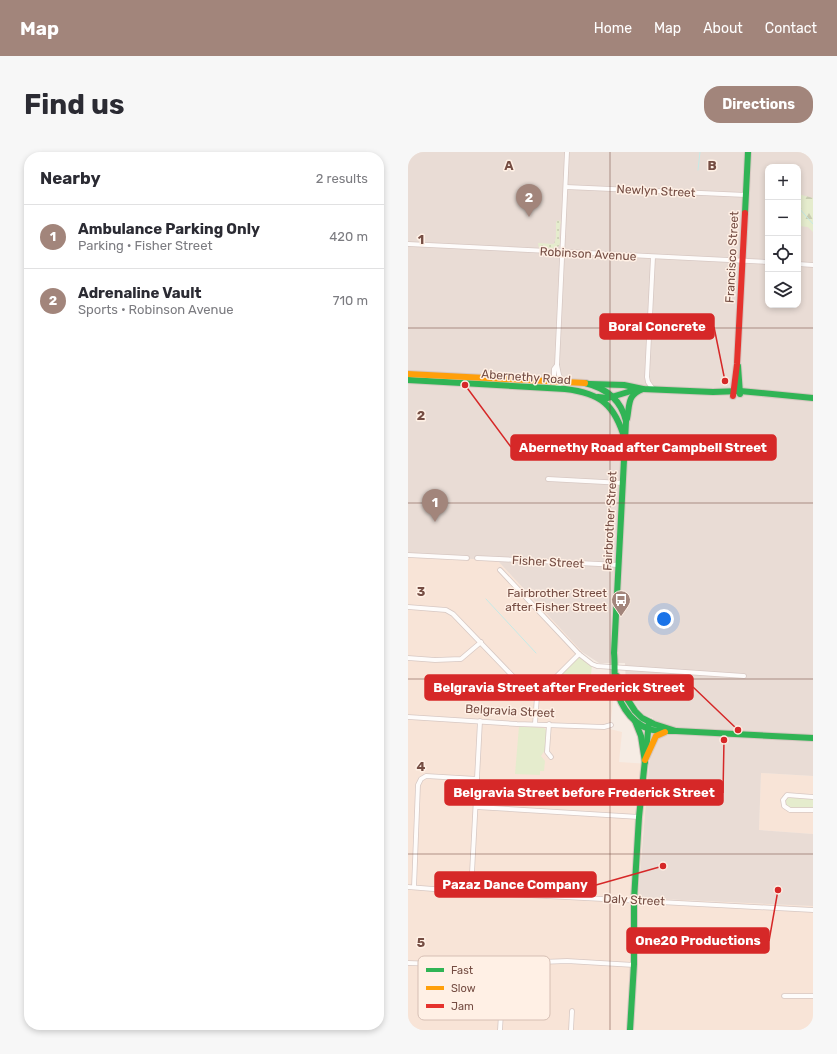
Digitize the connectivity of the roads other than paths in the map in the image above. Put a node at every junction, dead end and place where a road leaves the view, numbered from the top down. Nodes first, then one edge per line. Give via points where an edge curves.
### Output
1 (567, 152) edge
2 (748, 152) edge
3 (566, 187) junction
4 (746, 195) junction
5 (408, 244) edge
6 (563, 252) junction
7 (653, 257) junction
8 (743, 261) junction
9 (765, 262) edge
10 (801, 264) edge
11 (813, 265) edge
12 (557, 365) junction
13 (408, 374) edge
14 (408, 380) edge
15 (554, 382) junction
16 (563, 382) junction
17 (586, 383) junction
18 (641, 389) junction
19 (654, 389) junction
20 (563, 390) junction
21 (736, 394) junction
22 (612, 396) junction
23 (598, 397) junction
24 (813, 398) edge
25 (627, 424) junction
26 (625, 442) junction
27 (548, 479) dead end
28 (623, 483) junction
29 (408, 555) edge
30 (466, 558) dead end
31 (477, 558) dead end
32 (619, 565) junction
33 (500, 570) dead end
34 (408, 607) edge
35 (481, 642) junction
36 (579, 654) junction
37 (408, 658) edge
38 (615, 668) junction
39 (744, 676) dead end
40 (537, 696) junction
41 (408, 717) edge
42 (634, 720) junction
43 (480, 721) junction
44 (649, 722) junction
45 (535, 724) junction
46 (549, 724) junction
47 (611, 725) dead end
48 (648, 729) junction
49 (667, 731) junction
50 (676, 731) junction
51 (813, 738) edge
52 (547, 752) junction
53 (543, 756) dead end
54 (551, 757) dead end
55 (645, 761) junction
56 (477, 779) junction
57 (813, 797) edge
58 (476, 807) junction
59 (813, 810) edge
60 (640, 817) junction
61 (408, 887) edge
62 (414, 887) junction
63 (471, 892) junction
64 (634, 900) junction
65 (813, 910) edge
66 (550, 962) edge
67 (408, 963) edge
68 (418, 964) edge
69 (634, 965) junction
70 (784, 996) dead end
71 (813, 996) edge
72 (572, 1011) dead end
73 (501, 1020) edge
74 (500, 1030) edge
75 (571, 1030) edge
76 (630, 1030) edge

1 - 3 street
2 - 4 main road, Francisco Street
3 - 4 street, Newlyn Street
3 - 6 street
4 - 8 main road, Francisco Street
5 - 6 street, Robinson Avenue
6 - 7 street, Robinson Avenue
6 - 12 street
7 - 8 street, Robinson Avenue
7 - 19 street via 647,377
8 - 9 street, Robinson Avenue
8 - 21 main road, Francisco Street
10 - 11 street
12 - 15 street via 554,369
12 - 16 street
13 - 15 main road, Abernethy Road
14 - 20 main road, Abernethy Road
15 - 16 main road, Abernethy Road
15 - 20 street
16 - 17 main road, Abernethy Road
17 - 18 main road, Abernethy Road via 624,385
17 - 22 main road, Fairbrother Street
18 - 19 main road, Abernethy Road
18 - 22 main road, Abernethy Road
18 - 25 main road via 631,396
19 - 21 main road, Abernethy Road
20 - 23 main road, Abernethy Road
21 - 24 main road, Abernethy Road
22 - 23 main road, Abernethy Road
22 - 25 main road, Fairbrother Street via 622,408
23 - 26 main road, Fairbrother Street via 616,415
25 - 26 main road, Fairbrother Street
26 - 28 main road, Fairbrother Street
27 - 28 street
28 - 32 main road, Fairbrother Street
29 - 30 street
31 - 32 street, Fisher Street
32 - 38 main road, Fairbrother Street
33 - 36 street
34 - 35 street via 446,610
35 - 37 street via 461,659
35 - 40 street via 526,690
36 - 38 street via 597,666
36 - 40 street
38 - 39 street
38 - 42 main road, Fairbrother Street via 618,692 625,709
38 - 44 main road via 629,703
40 - 45 street
41 - 43 street, Belgravia Street
42 - 48 main road, Fairbrother Street
42 - 55 main road via 641,736
43 - 45 street, Belgravia Street
43 - 56 street
44 - 48 main road
44 - 50 main road
45 - 46 street, Belgravia Street
46 - 47 street, Belgravia Street
46 - 52 street
48 - 49 main road, Fairbrother Street
48 - 55 main road
49 - 50 main road, Fairbrother Street
49 - 55 main road via 656,736
50 - 51 main road
52 - 53 street
52 - 54 street
55 - 60 main road
56 - 58 street
56 - 62 street via 426,776 421,779 418,785
57 - 59 street via 787,795 783,800 784,806 790,810
58 - 60 street
58 - 63 street
60 - 64 main road
61 - 62 street, Daly Street
62 - 63 street, Daly Street
63 - 64 street, Daly Street
64 - 65 street, Daly Street
64 - 69 main road
66 - 69 street
67 - 68 street
69 - 76 main road
70 - 71 street
72 - 75 street
73 - 74 street

